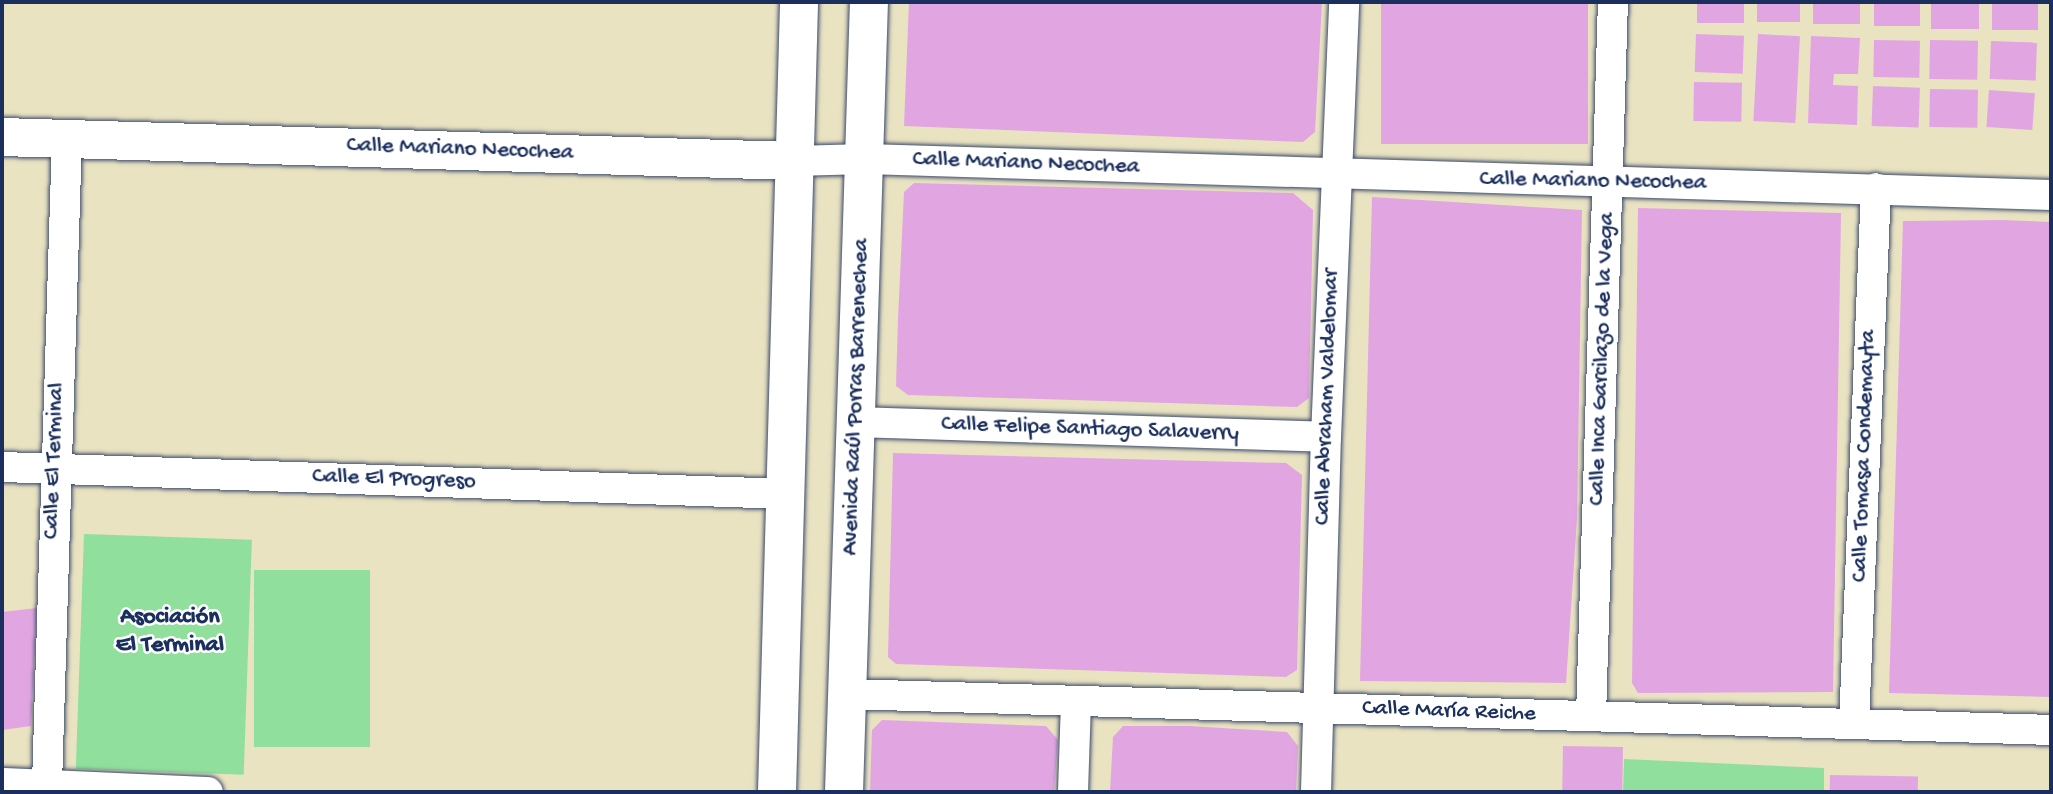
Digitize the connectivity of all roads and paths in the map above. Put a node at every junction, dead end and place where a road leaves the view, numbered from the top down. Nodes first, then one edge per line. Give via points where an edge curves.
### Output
1 (799, 2) edge
2 (869, 2) edge
3 (1345, 2) edge
4 (1613, 2) edge
5 (2, 137) edge
6 (67, 138) junction
7 (866, 159) junction
8 (794, 161) junction
9 (1337, 176) junction
10 (1608, 183) junction
11 (1876, 188) junction
12 (2051, 195) edge
13 (854, 422) junction
14 (1326, 438) junction
15 (2, 467) edge
16 (54, 469) junction
17 (786, 494) junction
18 (847, 694) junction
19 (1076, 701) junction
20 (1318, 708) junction
21 (1591, 716) junction
22 (1854, 724) junction
23 (2051, 730) edge
24 (2, 782) edge
25 (47, 784) junction
26 (77, 789) edge
27 (208, 792) edge
28 (777, 792) edge
29 (844, 792) edge
30 (1073, 792) edge
31 (1316, 792) edge

1 - 8 street
2 - 7 street, Avenida Raúl Porras Barrenechea
3 - 9 street, Calle Abraham Valdelomar
4 - 10 street, Calle Inca Garcilazo de la Vega
5 - 6 street, Calle Mariano Necochea
6 - 8 street, Calle Mariano Necochea
6 - 16 street, Calle El Terminal
7 - 8 street, Calle Mariano Necochea
7 - 9 street, Calle Mariano Necochea
7 - 13 street, Avenida Raúl Porras Barrenechea
8 - 17 street
9 - 10 street, Calle Mariano Necochea
9 - 14 street, Calle Abraham Valdelomar
10 - 11 street, Calle Mariano Necochea
10 - 21 street, Calle Inca Garcilazo de la Vega
11 - 12 street, Calle Mariano Necochea
11 - 22 street, Calle Tomasa Condemayta
13 - 14 street, Calle Felipe Santiago Salaverry
13 - 18 street, Avenida Raúl Porras Barrenechea
14 - 20 street, Calle Abraham Valdelomar
15 - 16 street, Calle El Progreso
16 - 17 street, Calle El Progreso
16 - 25 street, Calle El Terminal
17 - 28 street
18 - 19 street, Calle María Reiche
18 - 29 street, Avenida Raúl Porras Barrenechea
19 - 20 street, Calle María Reiche
19 - 30 street
20 - 21 street, Calle María Reiche
20 - 31 street, Calle Abraham Valdelomar
21 - 22 street, Calle María Reiche
22 - 23 street, Calle María Reiche
24 - 25 street
25 - 26 street
26 - 27 street

